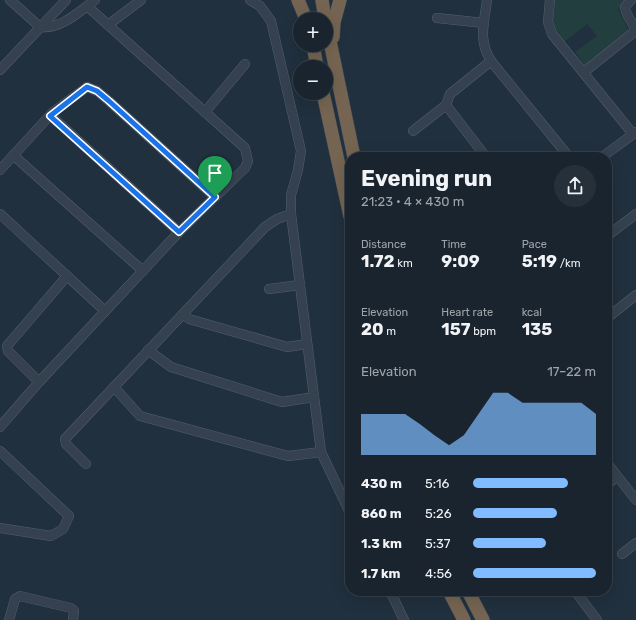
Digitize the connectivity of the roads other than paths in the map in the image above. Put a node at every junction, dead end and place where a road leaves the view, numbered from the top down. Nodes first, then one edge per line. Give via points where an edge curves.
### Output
1 (10, 0) edge
2 (66, 0) edge
3 (140, 0) edge
4 (250, 0) edge
5 (298, 0) edge
6 (322, 0) edge
7 (340, 0) edge
8 (486, 0) edge
9 (550, 0) edge
10 (631, 0) edge
11 (91, 3) edge
12 (303, 12) edge
13 (324, 12) edge
14 (437, 18) dead end
15 (484, 23) junction
16 (108, 24) junction
17 (40, 27) junction
18 (636, 30) edge
19 (333, 36) edge
20 (332, 52) edge
21 (491, 61) junction
22 (245, 64) dead end
23 (0, 70) edge
24 (584, 72) junction
25 (325, 100) edge
26 (446, 105) junction
27 (205, 112) junction
28 (50, 116) junction
29 (413, 131) dead end
30 (634, 133) edge
31 (353, 152) edge
32 (482, 152) edge
33 (565, 152) edge
34 (609, 152) edge
35 (13, 155) junction
36 (0, 170) edge
37 (345, 193) edge
38 (215, 197) junction
39 (0, 214) edge
40 (291, 214) junction
41 (636, 214) edge
42 (179, 232) junction
43 (612, 232) edge
44 (143, 271) junction
45 (67, 276) junction
46 (300, 285) junction
47 (269, 289) dead end
48 (636, 295) edge
49 (105, 311) junction
50 (183, 314) junction
51 (612, 314) edge
52 (307, 344) junction
53 (148, 350) junction
54 (39, 382) junction
55 (114, 387) junction
56 (314, 397) junction
57 (0, 427) edge
58 (0, 451) edge
59 (321, 452) junction
60 (86, 464) dead end
61 (612, 470) edge
62 (617, 476) junction
63 (612, 480) edge
64 (636, 500) edge
65 (345, 503) edge
66 (0, 528) edge
67 (636, 543) edge
68 (622, 554) dead end
69 (392, 596) edge
70 (452, 596) edge
71 (471, 596) edge
72 (579, 596) edge
73 (8, 620) edge
74 (72, 620) edge
75 (404, 620) edge
76 (464, 620) edge
77 (483, 620) edge
78 (597, 620) edge

1 - 17 street
2 - 17 street
3 - 16 street
4 - 40 street via 260,6 272,21 302,151 291,195
5 - 12 highway
6 - 13 highway
7 - 19 highway
8 - 15 street
9 - 24 street via 548,22 552,34
10 - 18 street via 625,11
11 - 16 street
11 - 17 street via 51,27
14 - 15 street
15 - 21 street via 482,40
16 - 27 street
17 - 23 street
18 - 24 street
20 - 31 highway
21 - 26 street via 450,94
21 - 33 street
22 - 27 street
24 - 30 street
25 - 37 highway
26 - 29 street
26 - 32 street
27 - 38 street via 245,148 248,155 245,168
28 - 35 street
28 - 38 street via 87,87 93,89
28 - 42 street
30 - 34 street
35 - 36 street
35 - 44 street
38 - 42 street
39 - 45 street
40 - 46 street
40 - 50 street via 265,227
41 - 43 street
42 - 44 street
44 - 49 street
45 - 49 street
45 - 54 street via 7,346
46 - 47 street
46 - 52 street
48 - 51 street
49 - 54 street
50 - 52 street via 189,319 287,348
50 - 53 street
52 - 56 street
53 - 55 street
53 - 56 street via 171,368 282,402
54 - 57 street
55 - 59 street via 140,416 288,456
55 - 60 street via 65,439 66,444
56 - 59 street
58 - 66 street via 69,516 63,529 51,536
59 - 65 street
61 - 62 street
62 - 63 street
62 - 64 street
67 - 68 street
69 - 75 street
70 - 76 highway
71 - 77 highway
72 - 78 street
73 - 74 street via 14,599 20,596 71,608 74,611

